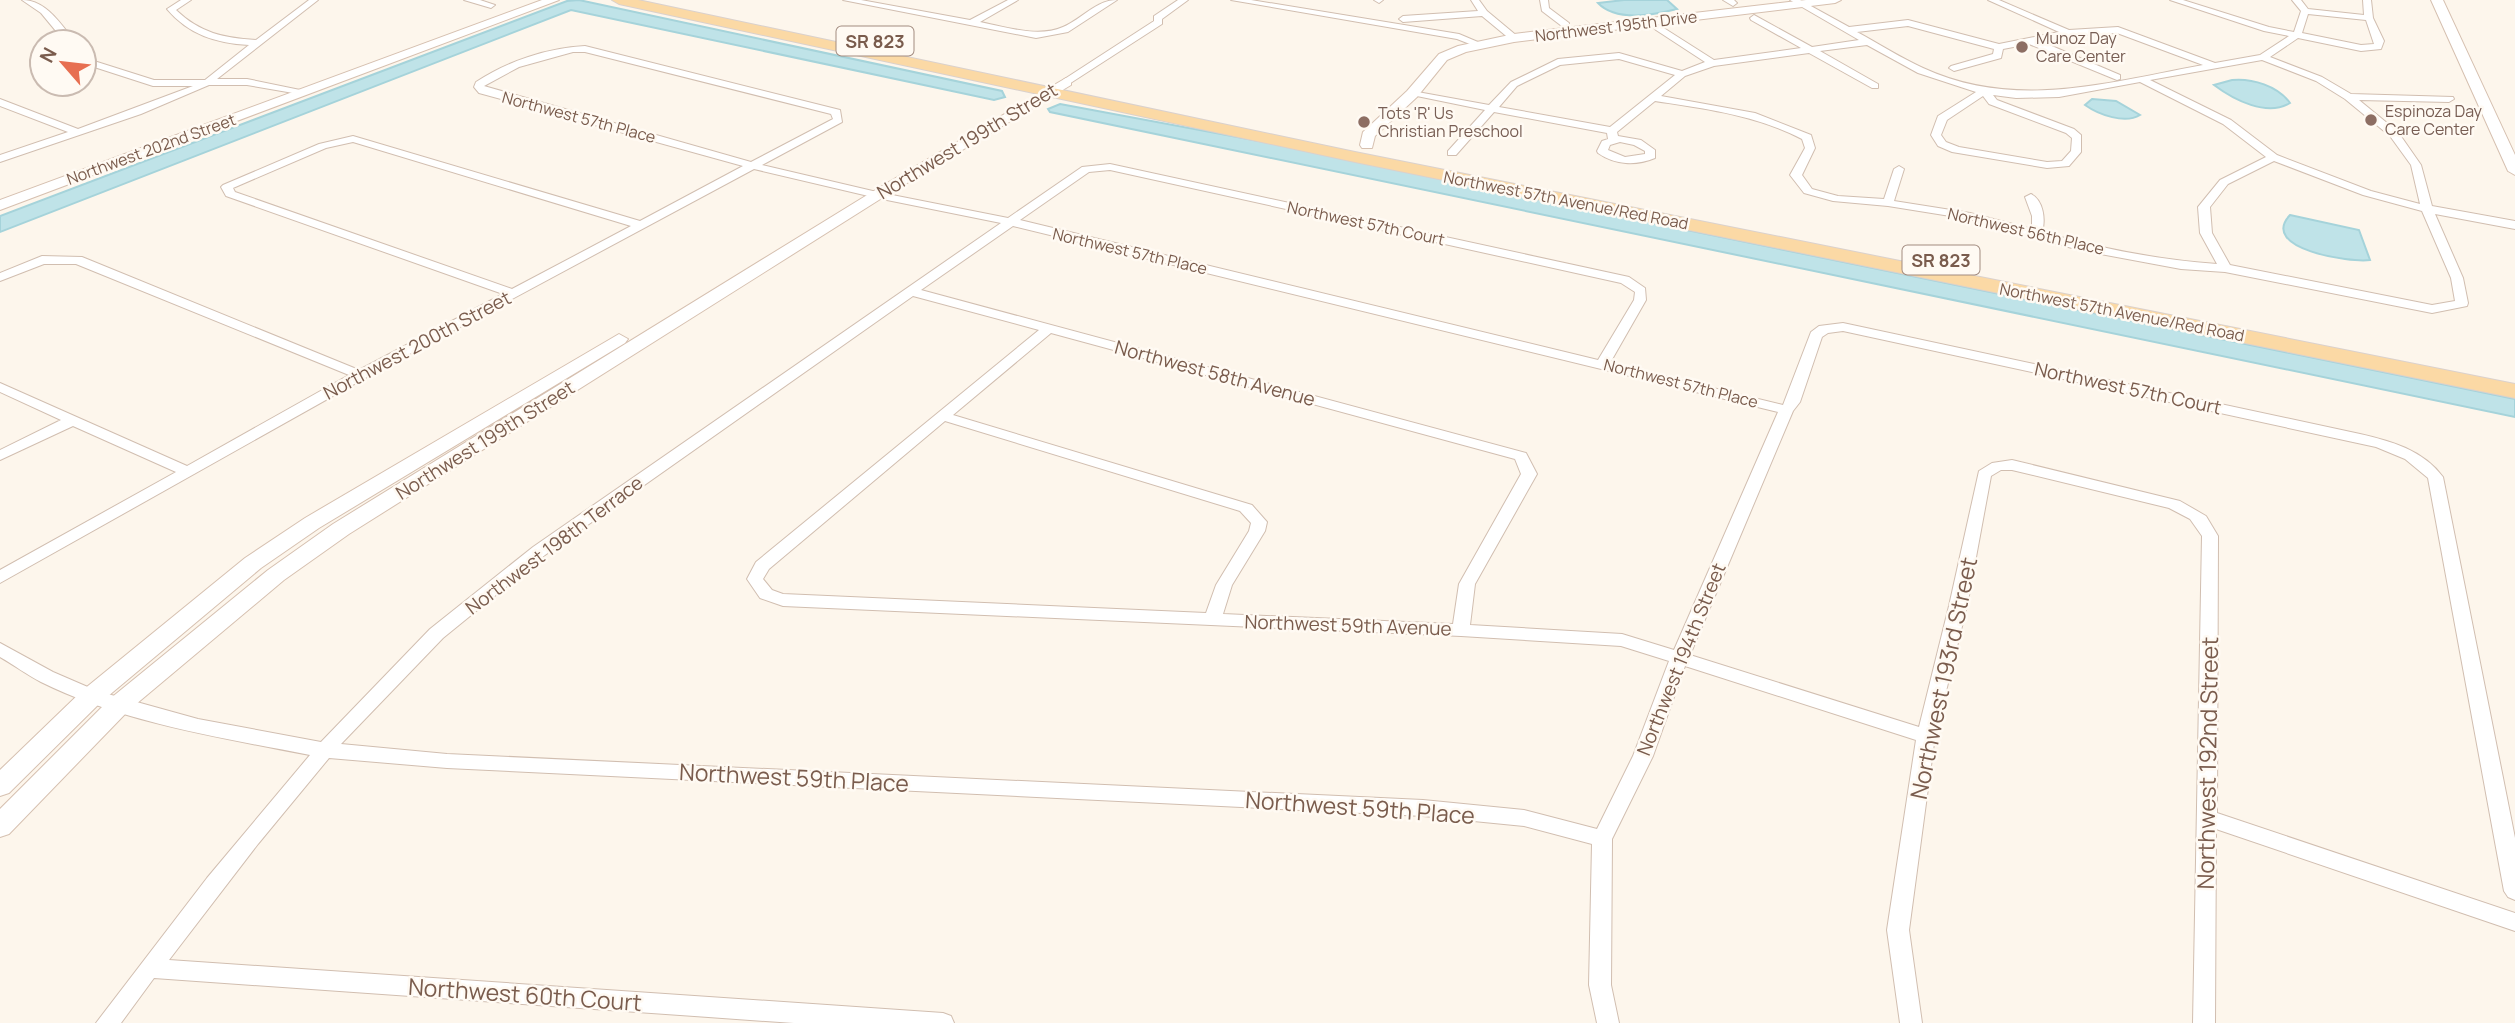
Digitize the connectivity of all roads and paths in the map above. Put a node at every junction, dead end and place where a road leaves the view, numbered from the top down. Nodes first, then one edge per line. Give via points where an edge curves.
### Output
1 (26, 0) edge
2 (187, 0) edge
3 (314, 0) edge
4 (468, 0) edge
5 (532, 0) edge
6 (553, 0) edge
7 (619, 0) edge
8 (681, 0) edge
9 (847, 0) edge
10 (910, 0) edge
11 (1014, 0) edge
12 (1114, 0) edge
13 (1184, 0) edge
14 (1235, 0) edge
15 (1475, 0) edge
16 (1544, 0) edge
17 (1835, 0) edge
18 (1992, 0) edge
19 (2174, 0) edge
20 (2296, 0) edge
21 (2367, 0) edge
22 (2437, 0) edge
23 (1798, 2) edge
24 (491, 5) dead end
25 (893, 9) junction
26 (2305, 10) junction
27 (1484, 13) junction
28 (1754, 18) dead end
29 (2369, 18) junction
30 (1403, 19) dead end
31 (970, 24) junction
32 (1566, 24) dead end
33 (58, 28) edge
34 (1659, 28) dead end
35 (1848, 30) junction
36 (2068, 33) junction
37 (2297, 35) junction
38 (1514, 38) junction
39 (2031, 41) junction
40 (1868, 42) junction
41 (257, 43) junction
42 (1480, 45) junction
43 (1998, 47) junction
44 (1812, 50) junction
45 (2263, 57) junction
46 (1712, 63) junction
47 (98, 65) edge
48 (2213, 65) junction
49 (1954, 68) dead end
50 (1682, 74) junction
51 (2117, 77) dead end
52 (241, 81) junction
53 (2144, 81) junction
54 (1066, 82) junction
55 (205, 84) junction
56 (266, 84) junction
57 (1875, 86) dead end
58 (230, 87) junction
59 (251, 90) junction
60 (1046, 90) junction
61 (1984, 91) junction
62 (301, 93) junction
63 (1419, 95) junction
64 (2349, 97) junction
65 (1653, 98) junction
66 (285, 99) junction
67 (2449, 99) dead end
68 (0, 102) edge
69 (1489, 108) junction
70 (838, 120) joint
71 (79, 133) junction
72 (1361, 151) junction
73 (1452, 153) dead end
74 (2273, 157) junction
75 (0, 159) edge
76 (753, 166) junction
77 (1092, 167) joint
78 (1899, 169) dead end
79 (2515, 171) edge
80 (871, 194) junction
81 (2031, 197) dead end
82 (1888, 203) junction
83 (0, 205) edge
84 (2427, 209) junction
85 (1012, 222) junction
86 (642, 225) junction
87 (2515, 225) edge
88 (2035, 234) junction
89 (2225, 268) junction
90 (0, 277) edge
91 (910, 291) junction
92 (513, 293) junction
93 (1050, 327) junction
94 (1843, 327) joint
95 (1603, 363) junction
96 (360, 375) junction
97 (2515, 375) edge
98 (0, 387) edge
99 (2515, 391) edge
100 (1786, 410) junction
101 (943, 415) junction
102 (71, 421) junction
103 (0, 456) edge
104 (1997, 467) joint
105 (188, 472) junction
106 (0, 577) edge
107 (1212, 620) junction
108 (1461, 630) junction
109 (0, 649) edge
110 (1679, 659) junction
111 (92, 696) junction
112 (120, 704) junction
113 (1926, 736) junction
114 (323, 750) junction
115 (0, 786) edge
116 (2206, 817) junction
117 (0, 825) edge
118 (1602, 839) junction
119 (2515, 891) edge
120 (2515, 922) edge
121 (149, 968) junction
122 (107, 1023) edge
123 (943, 1023) edge
124 (1608, 1023) edge
125 (1911, 1023) edge
126 (2204, 1023) edge

1 - 33 street
2 - 41 street via 171,9 184,23 214,40
3 - 41 street
4 - 24 street
5 - 62 street, Northwest 202nd Street
6 - 62 street, Northwest 202nd Street
7 - 60 main road, Northwest 57th Avenue/Red Road / SR 823
8 - 54 main road, Northwest 57th Avenue/Red Road / SR 823
9 - 25 street
10 - 25 street
11 - 31 street
12 - 31 street via 1065,30 1047,35
13 - 54 street via 1157,18 1159,22
14 - 42 street via 1459,37
15 - 27 street
16 - 32 street via 1545,9
17 - 23 street, Northwest 195th Drive
18 - 36 street
19 - 37 street
20 - 26 street
21 - 29 street
22 - 79 street
23 - 35 street
23 - 38 street, Northwest 195th Drive
25 - 31 street
26 - 29 street
26 - 37 street
27 - 30 street
27 - 38 street
28 - 44 street
29 - 37 street via 2378,47
34 - 46 street
35 - 40 street
35 - 43 street via 1908,23
36 - 39 street
36 - 48 street via 2118,30
37 - 45 street
38 - 42 street, Northwest 195th Drive
39 - 43 street
39 - 51 street
40 - 44 street
40 - 61 street via 1921,71
41 - 55 street
42 - 63 street, Northwest 195th Drive
43 - 49 street via 1998,56
44 - 46 street
44 - 57 street
45 - 48 street
45 - 64 street via 2319,79
46 - 50 street
47 - 55 street via 153,83
48 - 53 street
50 - 65 street
50 - 69 street via 1619,56 1558,62 1514,84
52 - 55 street
52 - 56 street
52 - 58 street
53 - 61 street via 2059,94
53 - 74 street via 2227,122
54 - 60 street, Northwest 199th Street
54 - 72 main road, Northwest 57th Avenue/Red Road / SR 823
55 - 58 street
55 - 71 street
56 - 59 street
56 - 62 street
58 - 59 street
59 - 66 street
60 - 72 main road, Northwest 57th Avenue/Red Road / SR 823
60 - 80 street, Northwest 199th Street
61 - 61 street via 1993,102 2070,131 2077,136 2076,152 2064,164 2047,165 1942,144 1936,135 1942,118
62 - 66 street, Northwest 202nd Street
63 - 69 street
63 - 72 street, Northwest 195th Drive via 1368,135
64 - 67 street
64 - 84 street via 2394,134 2416,165
65 - 69 street via 1613,135
65 - 82 street, Northwest 56th Place via 1787,125 1807,136 1810,148 1796,175 1808,191 1837,199
66 - 83 street, Northwest 202nd Street
68 - 71 street
69 - 73 street
70 - 76 street, Northwest 200th Street
70 - 76 street, Northwest 57th Place via 836,112 585,49 547,54 479,84 483,91
71 - 75 street
72 - 97 main road, Northwest 57th Avenue/Red Road / SR 823
72 - 99 main road, Northwest 57th Avenue/Red Road / SR 823
74 - 84 street via 2367,193
74 - 89 street via 2224,182 2204,207 2206,233
76 - 80 street, Northwest 57th Place
76 - 86 street, Northwest 200th Street
77 - 85 street, Northwest 198th Terrace
77 - 95 street, Northwest 57th Court via 1124,170 1625,280 1642,291 1640,300
78 - 82 street
80 - 85 street, Northwest 57th Place
80 - 111 street, Northwest 199th Street via 312,523 253,564
80 - 112 street, Northwest 199th Street via 341,529 276,575
81 - 88 street via 2040,223
82 - 88 street, Northwest 56th Place via 1970,216
84 - 87 street
84 - 89 street, Northwest 56th Place via 2457,278 2462,303 2432,309
85 - 91 street, Northwest 198th Terrace
85 - 95 street, Northwest 57th Place
86 - 92 street, Northwest 200th Street
86 - 92 street via 361,140 323,146 227,187 230,194
88 - 89 street, Northwest 56th Place via 2181,265
90 - 96 street via 42,260 78,260
91 - 93 street, Northwest 58th Avenue
91 - 114 street, Northwest 198th Terrace via 539,551 407,661
92 - 96 street, Northwest 200th Street
93 - 101 street
93 - 108 street, Northwest 58th Avenue via 1521,456 1529,474 1467,584
94 - 100 street, Northwest 194th Street via 1816,335 1793,402
94 - 119 street, Northwest 57th Court via 2360,438 2427,466 2435,477
95 - 100 street, Northwest 57th Place
96 - 105 street, Northwest 200th Street
98 - 102 street
100 - 110 street, Northwest 194th Street
101 - 107 street via 1246,508 1259,522 1257,531 1224,585
101 - 107 street, Northwest 59th Avenue via 762,566 755,579 759,589 783,600
102 - 103 street
102 - 105 street
104 - 113 street, Northwest 193rd Street via 1984,474
104 - 116 street, Northwest 192nd Street via 2012,465 2190,510 2206,524 2210,536
105 - 106 street, Northwest 200th Street
107 - 108 street, Northwest 59th Avenue
108 - 110 street, Northwest 59th Avenue via 1622,640
109 - 111 street, Northwest 59th Place via 47,677
110 - 113 street, Northwest 59th Avenue
110 - 118 street, Northwest 194th Street via 1643,756
111 - 112 street, Northwest 59th Place
111 - 115 street, Northwest 199th Street
112 - 114 street, Northwest 59th Place via 198,726
112 - 117 street, Northwest 199th Street
113 - 125 street, Northwest 193rd Street via 1898,930
114 - 118 street, Northwest 59th Place via 447,761 1423,808 1524,818
114 - 121 street, Northwest 198th Terrace
116 - 120 street
116 - 126 street, Northwest 192nd Street
118 - 124 street, Northwest 194th Street via 1600,985
121 - 122 street, Northwest 198th Terrace
121 - 123 street, Northwest 60th Court

